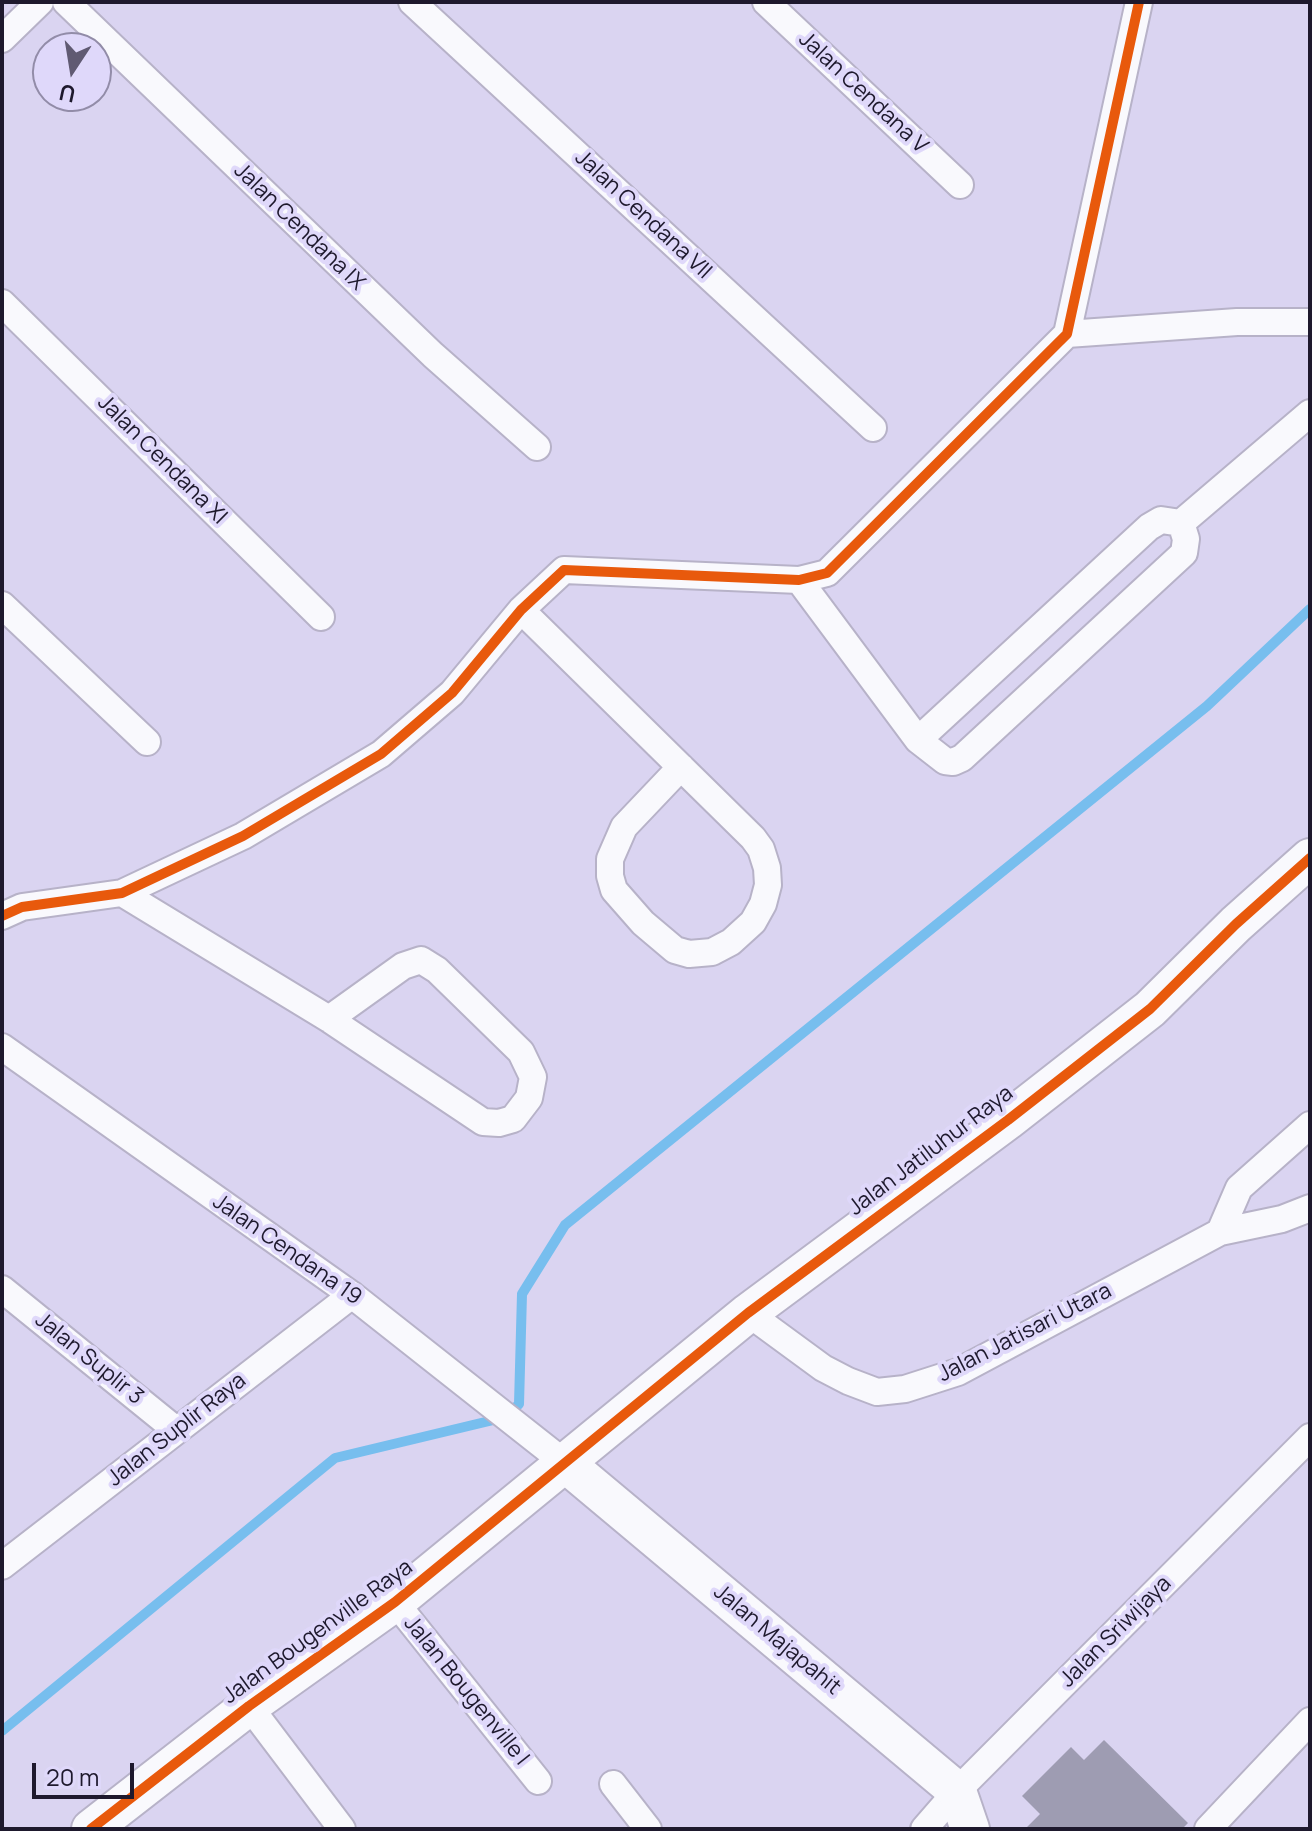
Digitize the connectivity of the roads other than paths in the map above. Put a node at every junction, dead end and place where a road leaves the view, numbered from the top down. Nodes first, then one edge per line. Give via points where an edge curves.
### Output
1 (40, 2) edge
2 (66, 2) edge
3 (412, 2) edge
4 (766, 2) edge
5 (1139, 2) edge
6 (2, 39) edge
7 (960, 185) dead end
8 (2, 303) edge
9 (1310, 322) edge
10 (1067, 334) junction
11 (1310, 413) edge
12 (873, 428) dead end
13 (537, 447) dead end
14 (1181, 523) junction
15 (799, 580) junction
16 (2, 605) edge
17 (521, 610) junction
18 (321, 617) dead end
19 (918, 740) junction
20 (147, 742) dead end
21 (681, 767) junction
22 (1308, 864) edge
23 (122, 893) junction
24 (2, 916) edge
25 (329, 1019) junction
26 (2, 1047) edge
27 (1310, 1125) edge
28 (1310, 1208) edge
29 (1220, 1232) junction
30 (2, 1289) edge
31 (352, 1295) junction
32 (748, 1313) junction
33 (176, 1430) junction
34 (1310, 1437) edge
35 (565, 1463) junction
36 (7, 1555) edge
37 (395, 1602) junction
38 (249, 1706) junction
39 (1310, 1721) edge
40 (538, 1781) dead end
41 (613, 1784) dead end
42 (957, 1791) junction
43 (93, 1828) edge
44 (342, 1829) edge
45 (648, 1829) edge
46 (924, 1829) edge
47 (970, 1829) edge
48 (1208, 1829) edge

1 - 6 street
2 - 13 street, Jalan Cendana IX via 433,355
3 - 12 street, Jalan Cendana VII
4 - 7 street, Jalan Cendana V
5 - 10 street
8 - 18 street, Jalan Cendana XI
9 - 10 street
10 - 15 street via 827,573
11 - 14 street
14 - 19 street via 1161,520 1149,527
14 - 19 street via 1184,553 962,758 945,761
15 - 17 street via 564,570
15 - 19 street
16 - 20 street
17 - 21 street
17 - 23 street via 452,693 381,754 243,836
21 - 21 street via 753,838 767,868 768,885 753,922 712,952 675,950 614,890 610,876 610,859 624,827
22 - 32 street, Jalan Jatiluhur Raya via 1236,924 1150,1009
23 - 24 street via 22,907
23 - 25 street
25 - 25 street via 483,1122 513,1119 529,1098 533,1077 521,1052 421,960 403,966
26 - 31 street, Jalan Cendana 19
27 - 29 street via 1239,1188
28 - 29 street, Jalan Jatisari Utara
29 - 32 street, Jalan Jatisari Utara via 958,1372 905,1389 877,1392 848,1381
30 - 33 street, Jalan Suplir 3
31 - 33 street, Jalan Suplir Raya
31 - 35 street, Jalan Cendana 19
32 - 35 street, Jalan Jatiluhur Raya
33 - 36 street, Jalan Suplir Raya
34 - 42 street, Jalan Sriwijaya
35 - 37 street, Jalan Bougenville Raya
35 - 42 street, Jalan Majapahit
37 - 38 street, Jalan Bougenville Raya
37 - 40 street, Jalan Bougenville I
38 - 43 street, Jalan Bougenville Raya
38 - 44 street
39 - 48 street
41 - 45 street
42 - 46 street, Jalan Sriwijaya
42 - 47 street

